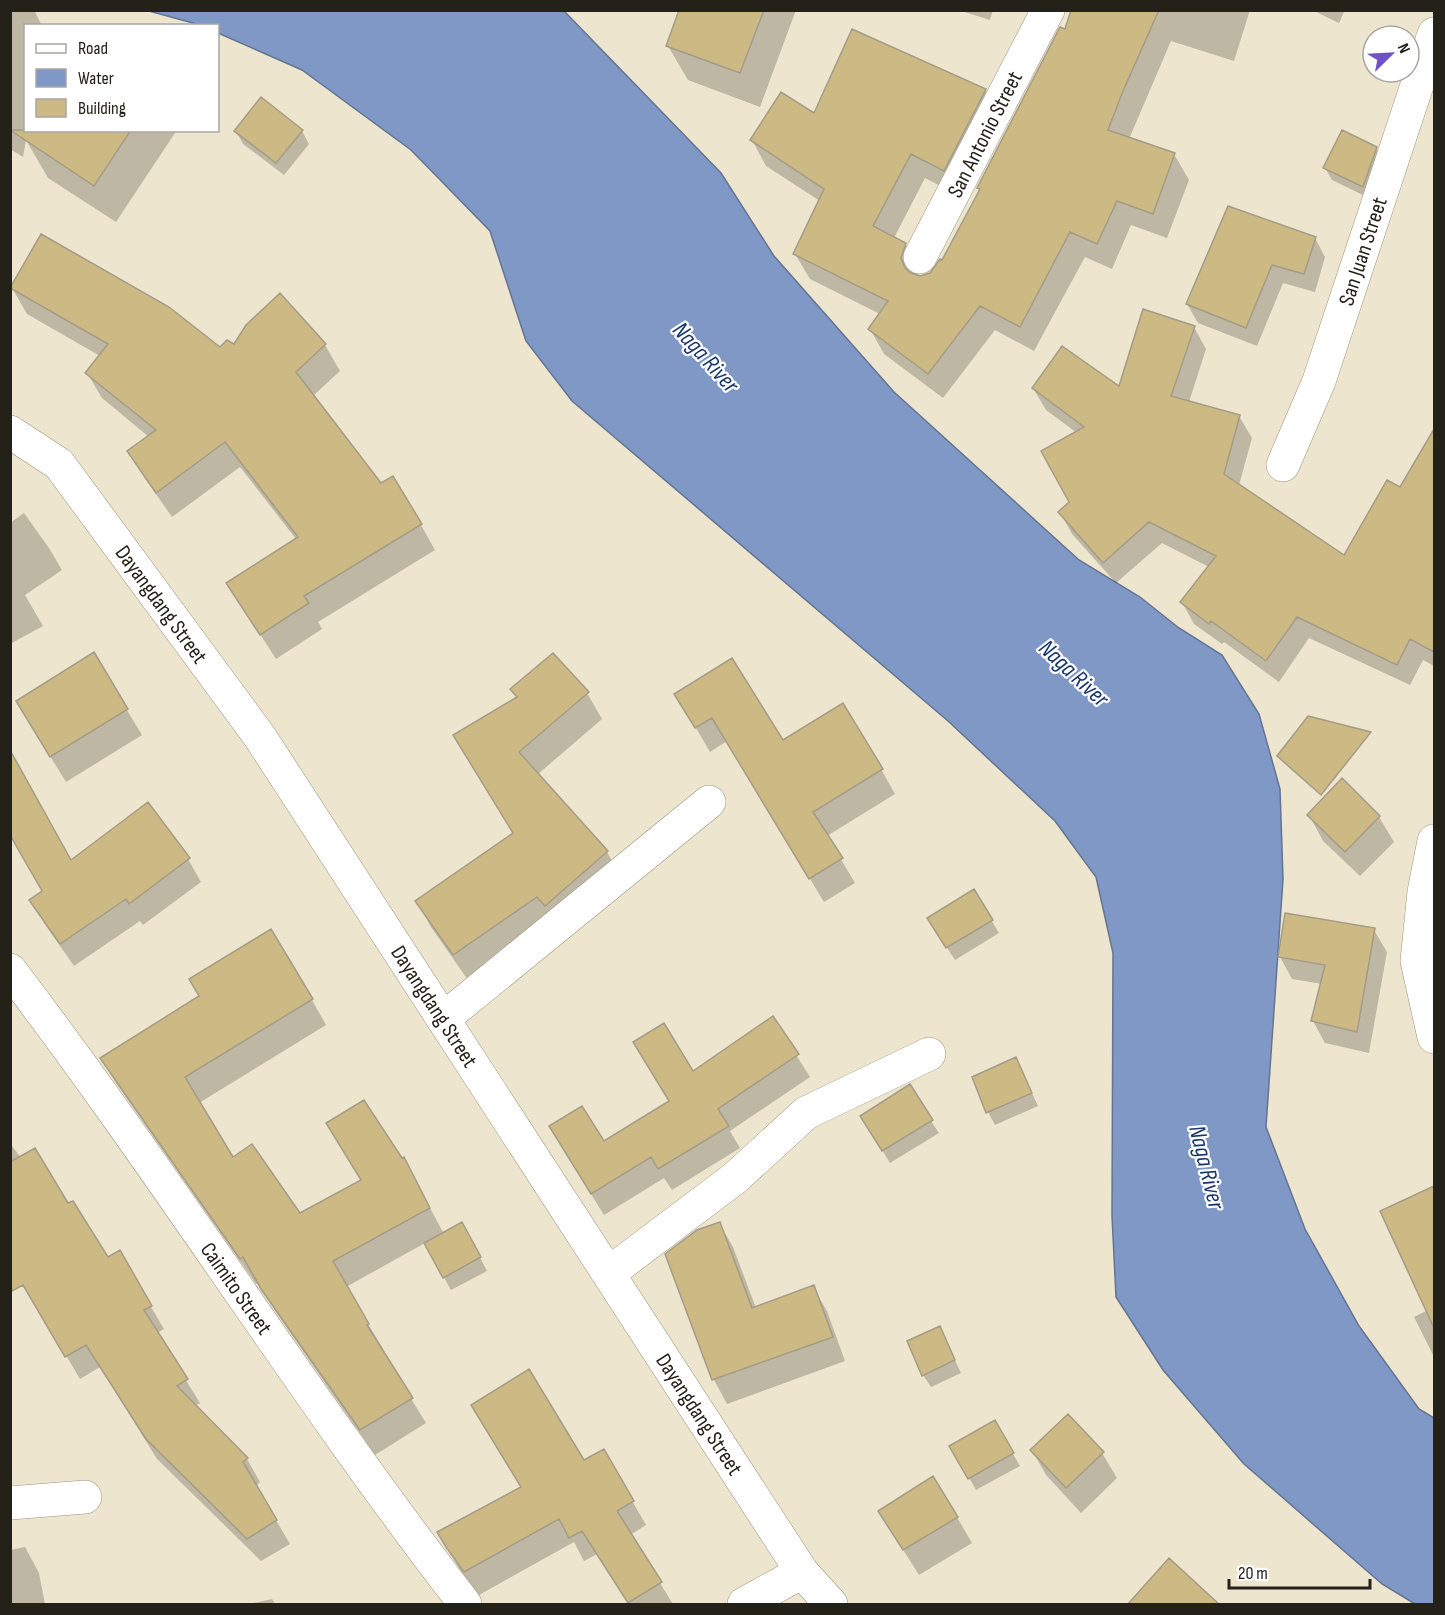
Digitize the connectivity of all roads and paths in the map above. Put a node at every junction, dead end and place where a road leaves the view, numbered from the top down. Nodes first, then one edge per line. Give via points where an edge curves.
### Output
1 (1047, 10) edge
2 (1434, 34) edge
3 (920, 258) dead end
4 (10, 432) edge
5 (1283, 465) dead end
6 (709, 802) dead end
7 (1434, 841) edge
8 (10, 970) edge
9 (443, 1019) junction
10 (1434, 1037) edge
11 (929, 1054) dead end
12 (609, 1273) junction
13 (85, 1497) dead end
14 (10, 1503) edge
15 (802, 1572) junction
16 (465, 1605) edge
17 (744, 1605) edge
18 (831, 1605) edge

1 - 3 street, San Antonio Street
2 - 5 street, San Juan Street via 1319,381
4 - 9 street, Dayangdang Street via 59,464 260,737
6 - 9 street
7 - 10 street via 1417,961
8 - 16 street, Caimito Street
9 - 12 street, Dayangdang Street
11 - 12 street via 806,1113 735,1178
12 - 15 street, Dayangdang Street
13 - 14 street
15 - 17 street
15 - 18 street, Dayangdang Street

